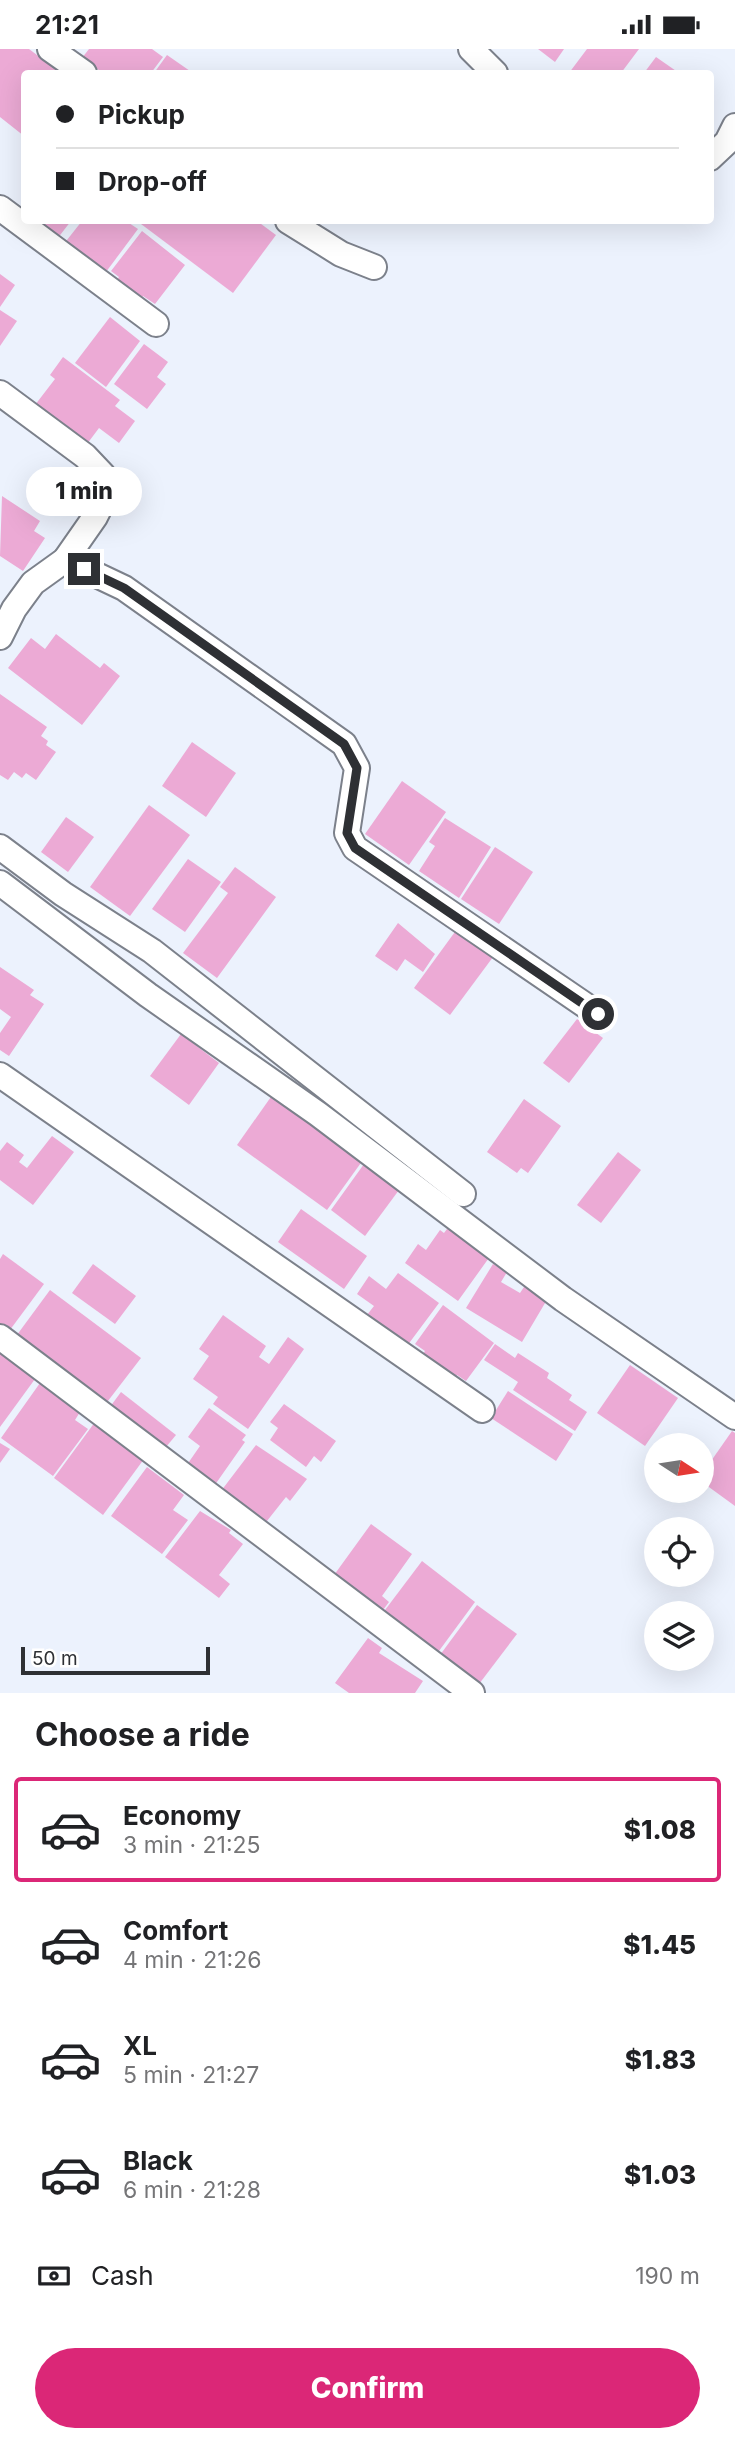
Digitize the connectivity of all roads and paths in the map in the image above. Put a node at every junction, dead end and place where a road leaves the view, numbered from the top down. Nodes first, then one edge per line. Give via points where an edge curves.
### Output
1 (50, 49) edge
2 (471, 49) edge
3 (80, 70) edge
4 (492, 70) edge
5 (735, 126) edge
6 (714, 154) edge
7 (0, 208) edge
8 (21, 224) edge
9 (22, 224) edge
10 (293, 224) edge
11 (374, 267) dead end
12 (156, 324) dead end
13 (0, 393) edge
14 (65, 560) junction
15 (0, 637) edge
16 (0, 847) edge
17 (0, 883) edge
18 (598, 1014) dead end
19 (0, 1075) edge
20 (463, 1194) dead end
21 (0, 1337) edge
22 (482, 1410) dead end
23 (735, 1417) edge
24 (472, 1693) edge

1 - 3 street
2 - 4 street
5 - 6 street
7 - 8 street
9 - 12 street
10 - 11 street via 341,254
13 - 14 street via 85,456 103,475 104,499
14 - 15 street via 33,583
14 - 18 street via 124,588 344,744 357,768 347,833 355,848
16 - 20 street via 152,951
17 - 23 street via 563,1299
19 - 22 street
21 - 24 street

